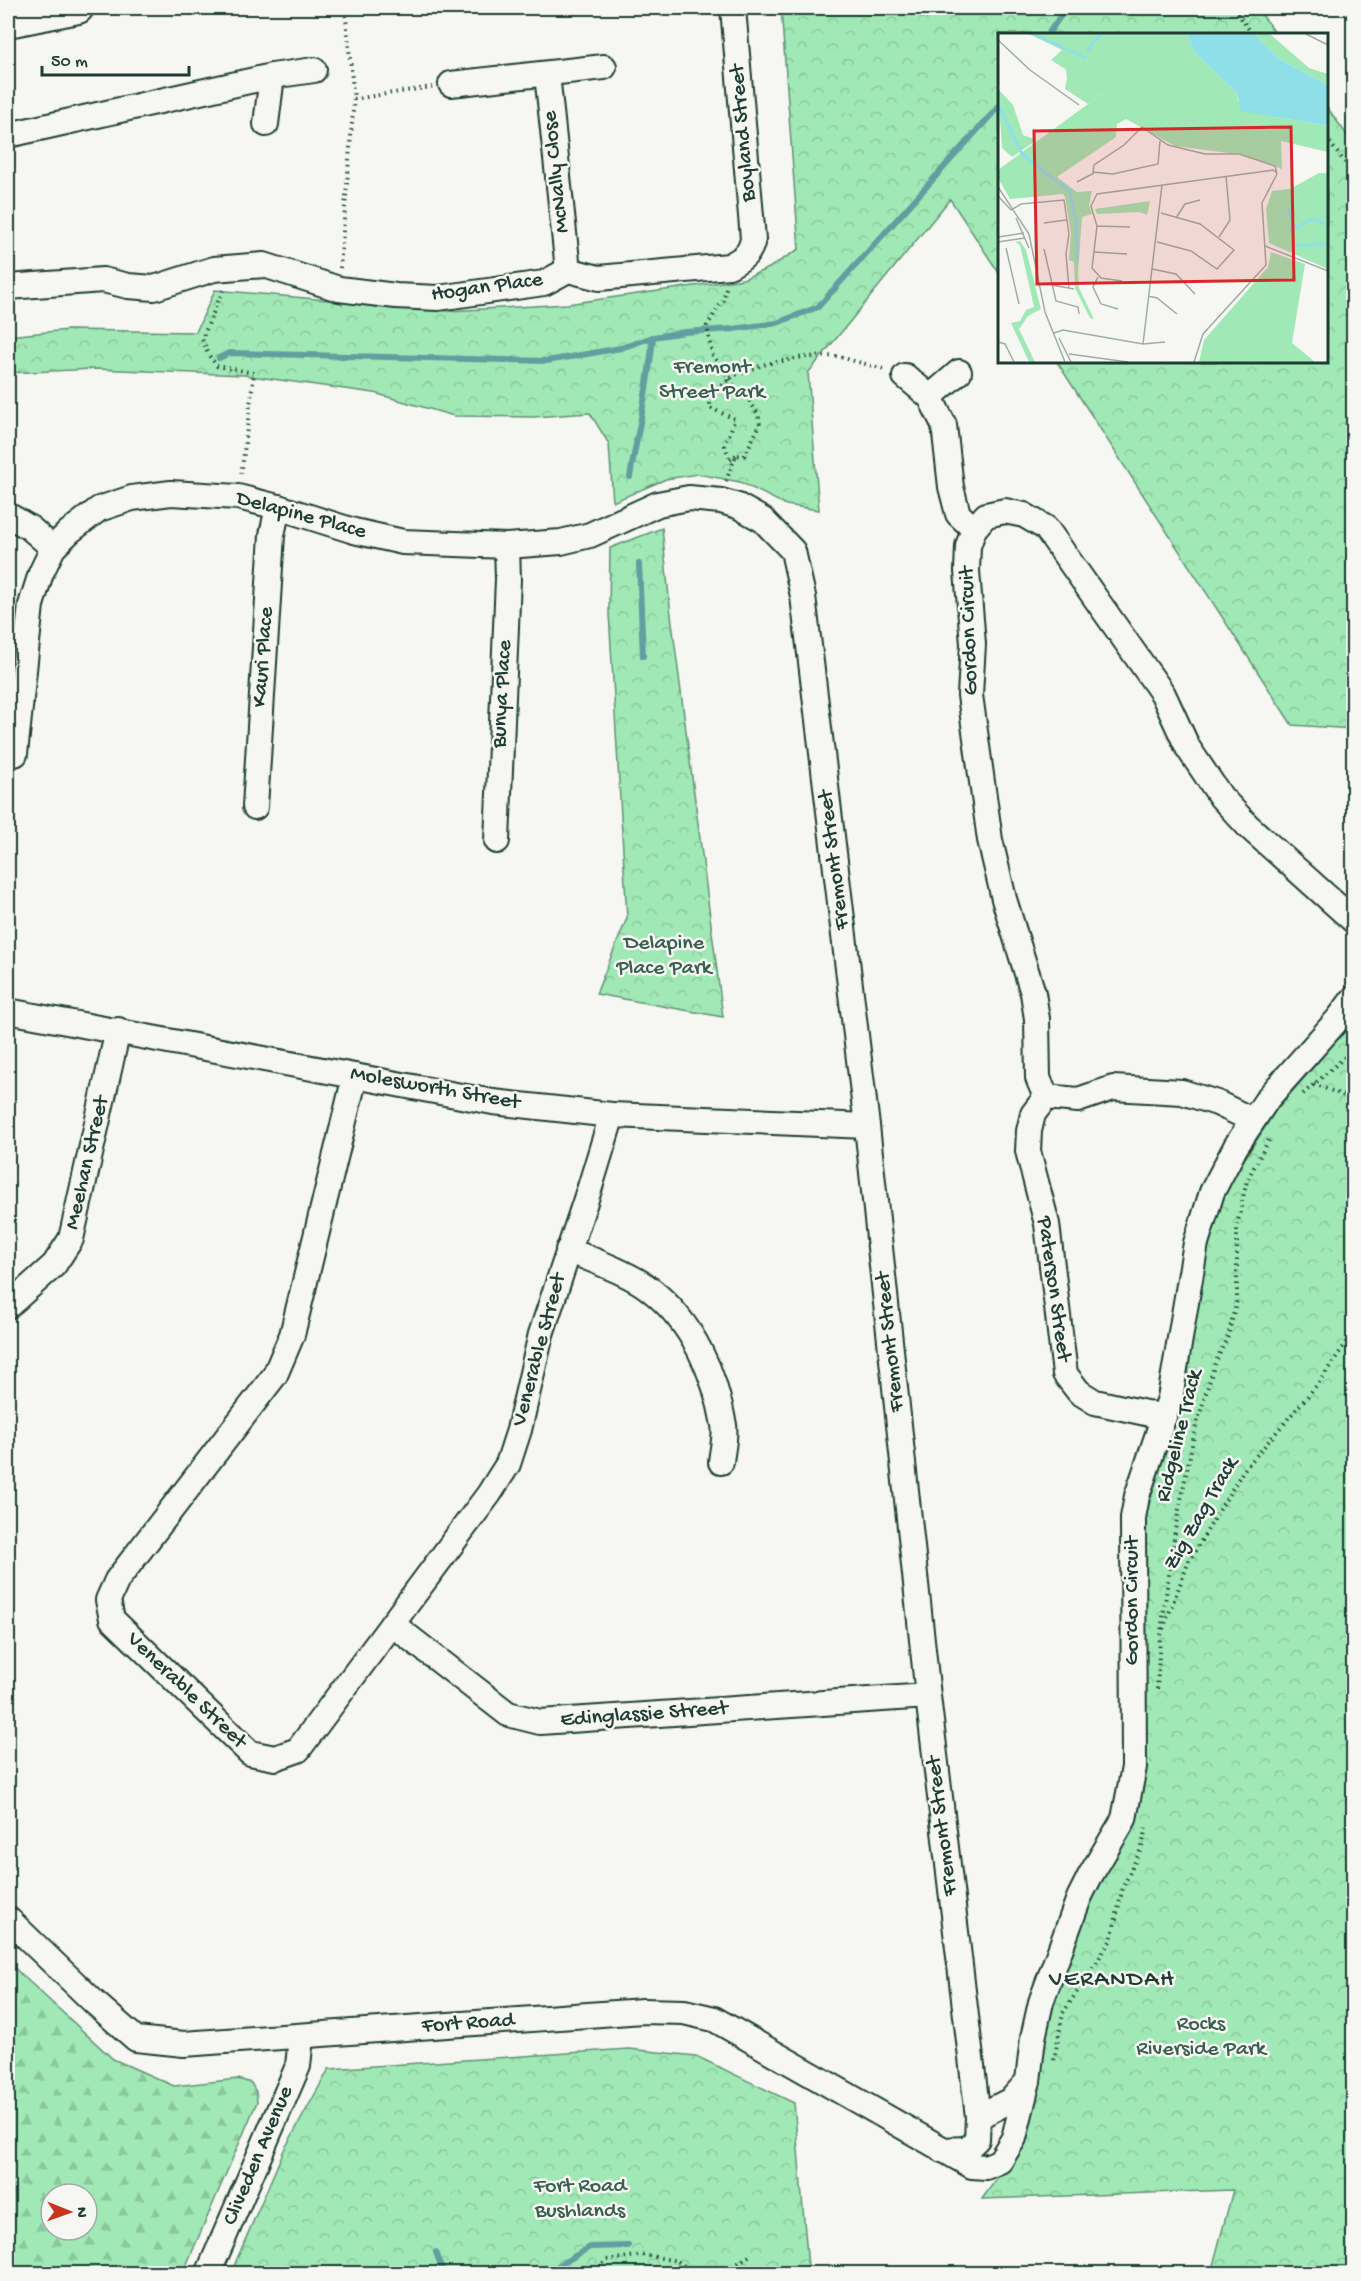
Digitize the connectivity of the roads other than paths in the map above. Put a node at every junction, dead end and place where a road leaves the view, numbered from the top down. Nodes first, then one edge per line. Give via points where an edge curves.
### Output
1 (78, 8) edge
2 (733, 8) edge
3 (8, 22) edge
4 (604, 67) dead end
5 (314, 69) dead end
6 (547, 74) junction
7 (273, 76) junction
8 (451, 84) road end
9 (266, 124) dead end
10 (8, 135) edge
11 (737, 262) joint
12 (568, 270) junction
13 (8, 287) edge
14 (959, 372) dead end
15 (905, 376) road end
16 (930, 397) junction
17 (278, 507) junction
18 (8, 514) edge
19 (763, 520) joint
20 (974, 529) junction
21 (507, 546) junction
22 (53, 548) junction
23 (15, 754) dead end
24 (255, 807) dead end
25 (496, 841) dead end
26 (1353, 921) edge
27 (1353, 998) edge
28 (8, 1011) edge
29 (118, 1030) junction
30 (355, 1076) junction
31 (1046, 1097) junction
32 (612, 1116) junction
33 (1263, 1125) junction
34 (867, 1126) junction
35 (568, 1250) junction
36 (8, 1306) edge
37 (1164, 1417) junction
38 (721, 1462) dead end
39 (392, 1624) junction
40 (928, 1696) junction
41 (8, 1919) edge
42 (301, 2037) junction
43 (1028, 2081) junction
44 (978, 2117) junction
45 (942, 2150) junction
46 (208, 2274) edge

1 - 3 main road
2 - 11 street, Boyland Street via 753,239 751,250
4 - 6 street
5 - 7 street
6 - 8 street
6 - 12 street, McNally Close
7 - 9 street
7 - 10 street
11 - 12 street, Hogan Place via 599,278
12 - 13 street, Hogan Place via 544,283 438,298 339,289 264,265 214,269 154,288 103,280
14 - 16 street
15 - 16 street
16 - 20 street via 944,425 958,514
17 - 21 street, Delapine Place via 403,542
17 - 22 street, Delapine Place via 238,497 171,493 132,498 99,509
17 - 24 street, Kauri Place via 272,535
18 - 22 street
19 - 21 street, Delapine Place via 738,506 689,498 658,504 591,535 561,542
19 - 34 street, Fremont Street via 792,551 803,596
20 - 26 street via 986,515 1005,510 1024,515 1046,528 1163,694 1188,748 1221,797
20 - 31 street, Gordon Circuit via 968,546 967,572 973,644 970,695 990,840 1033,993 1038,1078
21 - 25 street, Bunya Place
22 - 23 street, Delapine Place via 31,605
27 - 33 street, Gordon Circuit via 1268,1098
28 - 29 street, Molesworth Street
29 - 30 street, Molesworth Street
29 - 36 street, Meehan Street via 71,1239 54,1265
30 - 32 street, Molesworth Street via 493,1102
30 - 39 street, Venerable Street via 292,1335 275,1375 117,1580 108,1600 112,1619 250,1753 275,1758 298,1750
31 - 33 street via 1078,1100 1113,1088 1182,1092 1217,1103
31 - 37 street, Paterson Street via 1033,1114 1029,1151 1047,1224 1065,1374 1078,1392 1095,1402
32 - 34 street, Molesworth Street
32 - 35 street, Venerable Street
33 - 37 street, Gordon Circuit via 1236,1146 1212,1192 1196,1243
34 - 40 street, Fremont Street
35 - 38 street via 651,1289 687,1328 706,1362 724,1427
35 - 39 street, Venerable Street via 540,1334 508,1464
37 - 43 street, Gordon Circuit via 1133,1518 1134,1767 1130,1796 1124,1819 1079,1898 1041,2002
39 - 40 street, Edinglassie Street via 508,1714 540,1722
40 - 44 street, Fremont Street
41 - 42 street, Fort Road via 136,2038 184,2044
42 - 45 street, Fort Road via 643,2011 684,2012 714,2019
42 - 46 street, Cliveden Avenue via 298,2066
43 - 44 street via 1011,2100
43 - 45 street, Gordon Circuit via 1014,2138 1000,2161 986,2168 972,2166
44 - 45 street, Fremont Street via 977,2139 967,2149

